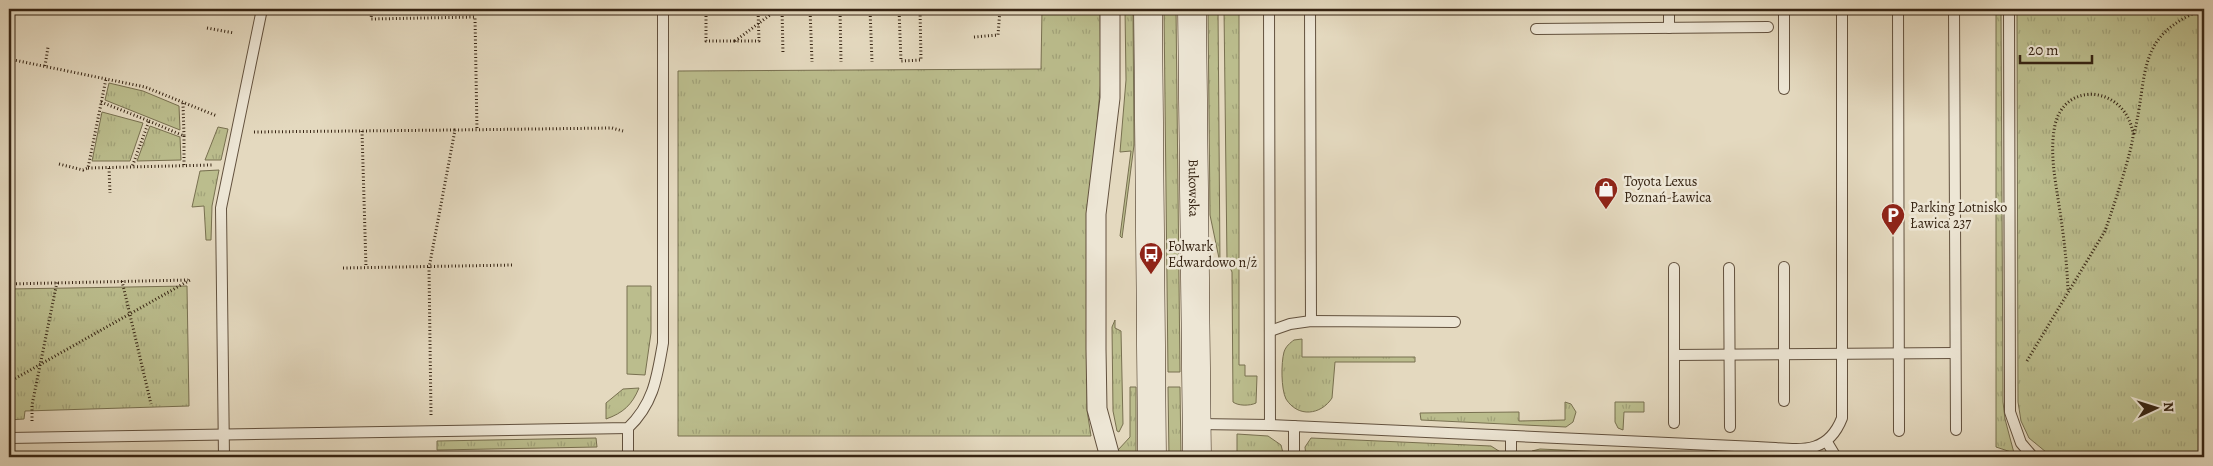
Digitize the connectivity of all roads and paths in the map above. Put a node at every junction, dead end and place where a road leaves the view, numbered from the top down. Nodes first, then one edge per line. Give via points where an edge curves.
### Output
1 (262, 9) edge
2 (372, 9) edge
3 (663, 9) edge
4 (706, 9) edge
5 (758, 9) edge
6 (780, 9) edge
7 (810, 9) edge
8 (840, 9) edge
9 (870, 9) edge
10 (899, 9) edge
11 (920, 9) edge
12 (1000, 9) edge
13 (1110, 9) edge
14 (1148, 9) edge
15 (1192, 9) edge
16 (1269, 9) edge
17 (1310, 9) edge
18 (1669, 9) edge
19 (1784, 9) edge
20 (1842, 9) edge
21 (1898, 9) edge
22 (1954, 9) edge
23 (2009, 9) edge
24 (2204, 9) edge
25 (758, 23) junction
26 (1768, 27) dead end
27 (207, 28) dead end
28 (1669, 28) junction
29 (1536, 29) dead end
30 (234, 33) dead end
31 (974, 38) dead end
32 (734, 41) junction
33 (48, 47) dead end
34 (783, 54) dead end
35 (9, 60) edge
36 (812, 62) dead end
37 (841, 62) dead end
38 (872, 62) dead end
39 (45, 66) junction
40 (106, 79) junction
41 (1784, 89) dead end
42 (101, 102) junction
43 (183, 103) junction
44 (217, 116) dead end
45 (149, 121) junction
46 (456, 130) junction
47 (477, 130) junction
48 (362, 131) junction
49 (624, 131) dead end
50 (236, 132) junction
51 (2134, 134) junction
52 (184, 136) junction
53 (59, 164) dead end
54 (229, 164) junction
55 (184, 166) junction
56 (132, 167) junction
57 (88, 168) junction
58 (109, 168) junction
59 (110, 193) dead end
60 (513, 265) dead end
61 (366, 267) junction
62 (343, 268) dead end
63 (429, 268) junction
64 (1674, 268) dead end
65 (1729, 268) dead end
66 (1784, 268) dead end
67 (122, 281) junction
68 (57, 282) junction
69 (9, 284) edge
70 (2068, 291) junction
71 (130, 313) junction
72 (1311, 322) junction
73 (1455, 322) dead end
74 (1270, 331) junction
75 (1899, 353) junction
76 (1955, 353) junction
77 (1729, 354) junction
78 (1784, 354) junction
79 (1842, 354) junction
80 (1674, 355) junction
81 (40, 365) junction
82 (9, 382) edge
83 (2010, 386) junction
84 (1784, 401) dead end
85 (151, 404) dead end
86 (1674, 423) dead end
87 (1196, 424) junction
88 (1270, 424) junction
89 (1294, 426) junction
90 (1730, 427) dead end
91 (628, 428) junction
92 (1956, 430) dead end
93 (432, 431) junction
94 (1899, 431) dead end
95 (223, 434) junction
96 (32, 437) junction
97 (1511, 437) junction
98 (9, 438) edge
99 (1827, 442) junction
100 (224, 457) edge
101 (628, 457) edge
102 (1110, 457) edge
103 (1152, 457) edge
104 (1197, 457) edge
105 (1294, 457) edge
106 (1512, 457) edge
107 (1836, 457) edge
108 (2033, 457) edge

1 - 50 lane
2 - 47 path via 371,19 475,17
3 - 91 lane via 663,343 651,396 642,414
4 - 32 path via 706,42
5 - 25 path
6 - 25 path
6 - 34 path
7 - 36 path
8 - 37 path
9 - 38 path
10 - 11 path via 901,60 921,60
12 - 31 path via 998,35
13 - 102 street via 1110,98 1096,214 1096,349 1097,410
14 - 103 main road
15 - 87 main road, Bukowska
16 - 74 lane
17 - 72 lane
18 - 28 lane
19 - 41 lane
20 - 79 lane
21 - 75 lane
22 - 76 lane
23 - 83 lane
24 - 51 path via 2183,17 2160,37 2145,64 2140,112
25 - 32 path
25 - 32 path via 758,41
26 - 28 lane
27 - 30 path
28 - 29 lane
33 - 39 path
35 - 39 path
39 - 40 path
40 - 42 path
40 - 43 path via 145,87
42 - 45 path
42 - 57 path
43 - 44 path
43 - 52 path
45 - 52 path
45 - 56 path
46 - 47 path
46 - 48 path
46 - 63 path
47 - 49 path via 612,128
48 - 50 path
48 - 61 path
50 - 54 lane
51 - 70 path via 2105,231
51 - 70 path via 2125,111 2104,95 2089,94 2074,100 2061,111 2055,125 2052,160 2067,257
52 - 55 path
53 - 57 path via 83,170
54 - 55 path
54 - 95 lane via 221,208
55 - 56 path
56 - 58 path
57 - 58 path
58 - 59 path
60 - 63 path
61 - 62 path
61 - 63 path
63 - 93 path
64 - 80 lane
65 - 77 lane
66 - 78 lane
67 - 68 path
67 - 71 path
67 - 71 path via 190,280
68 - 69 path
68 - 81 path
70 - 83 path
71 - 81 path
71 - 85 path
72 - 73 lane
72 - 74 lane via 1290,324
74 - 88 lane
75 - 76 lane
75 - 79 lane
75 - 94 lane
76 - 92 lane
77 - 78 lane
77 - 80 lane
77 - 90 lane
78 - 79 lane
78 - 84 lane
79 - 99 lane via 1842,418 1835,434
80 - 86 lane
81 - 82 path
81 - 96 path via 32,405
83 - 108 lane via 2010,412 2014,427
87 - 88 lane
87 - 104 main road, Bukowska
88 - 89 lane
89 - 97 lane
89 - 105 lane
91 - 93 lane
91 - 101 lane
93 - 95 lane
95 - 96 lane
95 - 100 lane
96 - 98 lane
97 - 99 lane via 1807,448
97 - 106 lane
99 - 107 lane

